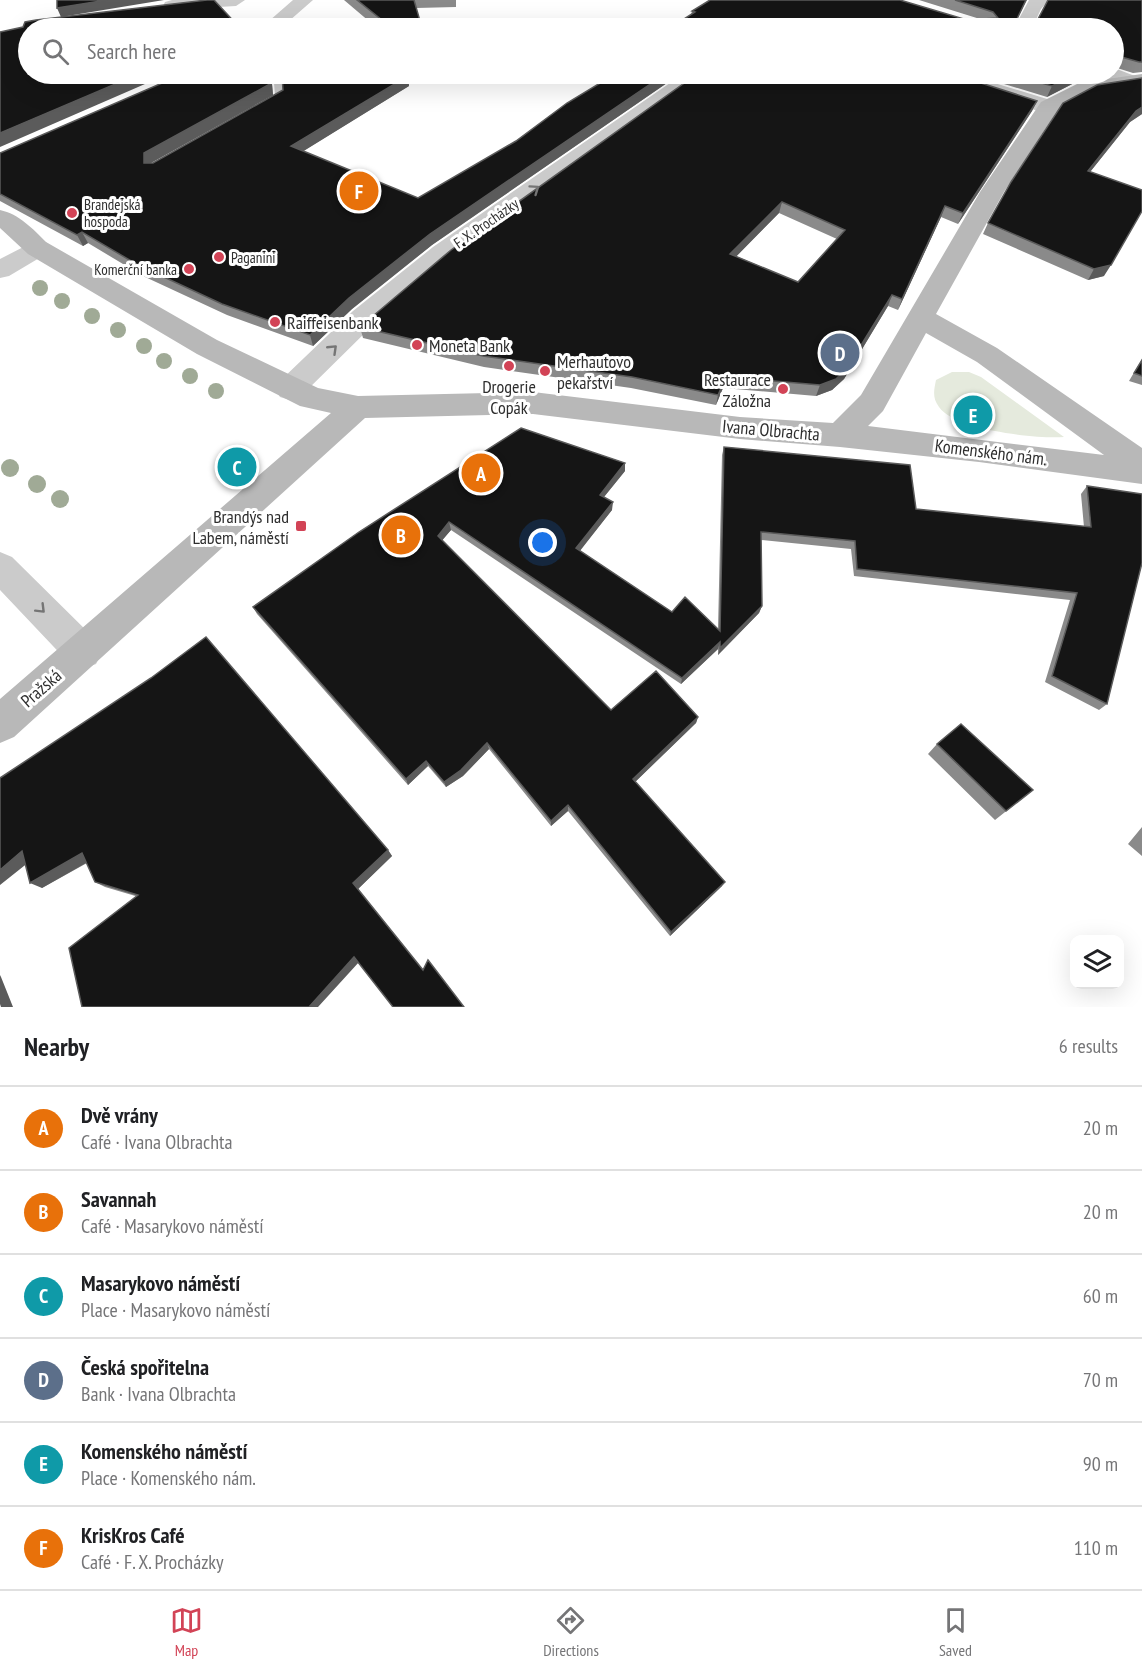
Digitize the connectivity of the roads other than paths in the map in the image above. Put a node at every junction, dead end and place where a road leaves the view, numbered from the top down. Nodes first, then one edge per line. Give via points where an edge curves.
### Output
1 (236, 0) edge
2 (304, 0) edge
3 (1040, 0) edge
4 (154, 9) edge
5 (282, 18) edge
6 (1028, 18) edge
7 (280, 84) edge
8 (682, 84) edge
9 (977, 84) edge
10 (1100, 84) edge
11 (1049, 107) junction
12 (252, 114) edge
13 (0, 218) edge
14 (30, 241) junction
15 (0, 270) edge
16 (922, 318) junction
17 (290, 389) junction
18 (358, 407) junction
19 (840, 435) junction
20 (1142, 465) edge
21 (1142, 472) edge
22 (0, 567) edge
23 (83, 652) junction
24 (0, 724) edge

1 - 4 street
2 - 5 street
3 - 6 street
7 - 12 lane via 281,97
17 -> 8 street, F. X. Procházky via 363,318 442,253
9 - 11 street
10 - 11 main road, Ivana Olbrachta via 1086,87
11 - 16 main road, Ivana Olbrachta via 992,192
13 - 14 main road, Ivana Olbrachta
14 - 15 street
14 - 17 main road, Ivana Olbrachta via 180,332
16 - 19 main road, Ivana Olbrachta via 872,403
16 - 20 main road via 987,355
17 - 18 main road, Ivana Olbrachta via 311,398
18 - 19 main road, Ivana Olbrachta via 533,403 740,428
18 - 23 main road, Pražská
19 - 21 main road, Komenského nám.
22 -> 23 street
23 - 24 main road, Pražská

